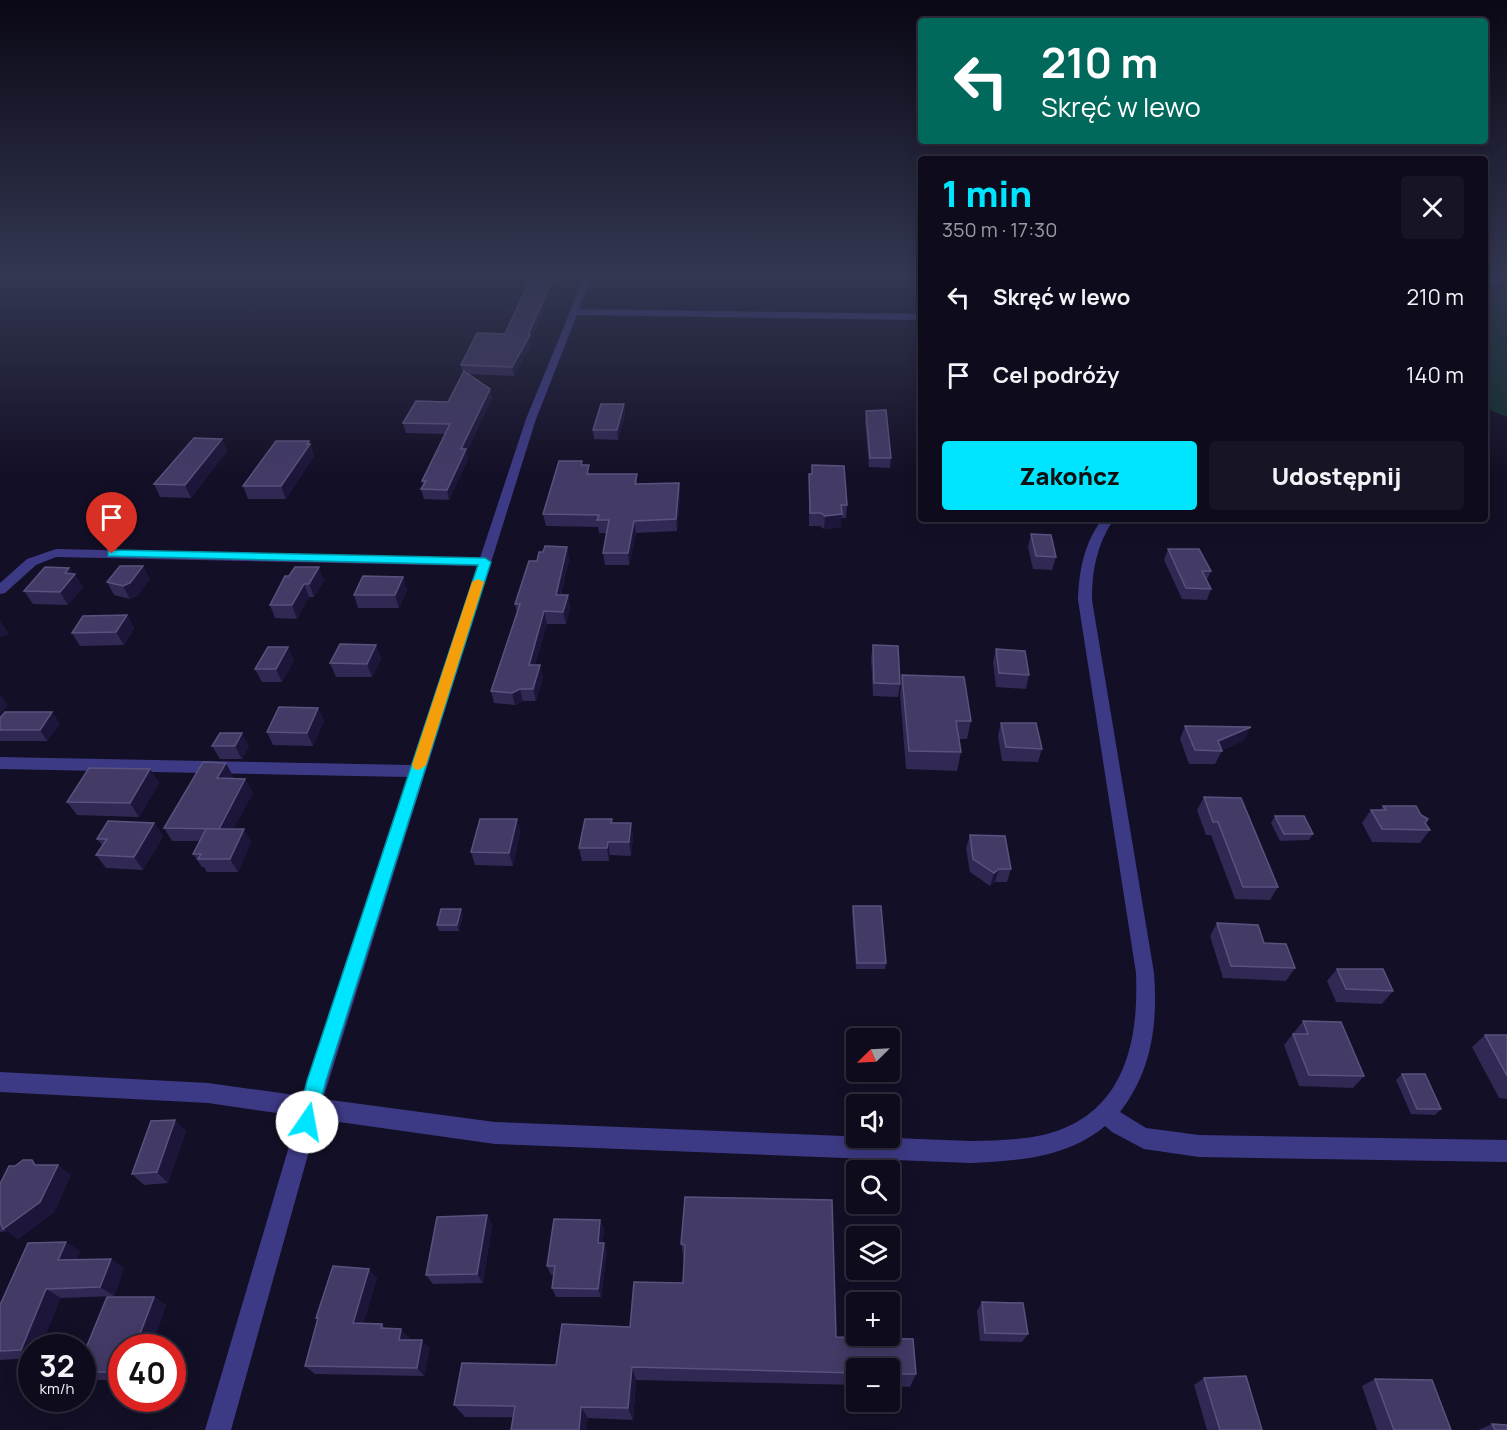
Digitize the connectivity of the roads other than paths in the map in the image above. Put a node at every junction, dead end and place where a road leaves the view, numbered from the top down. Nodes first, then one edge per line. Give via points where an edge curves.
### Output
1 (562, 342) edge
2 (1106, 522) edge
3 (485, 562) junction
4 (0, 590) edge
5 (0, 763) edge
6 (417, 771) junction
7 (0, 1082) edge
8 (310, 1108) junction
9 (1105, 1112) junction
10 (1507, 1151) edge
11 (219, 1430) edge

1 - 3 street via 531,419
2 - 9 street via 1091,549 1085,600 1147,995 1139,1059 1126,1087
3 - 4 street via 65,553 36,558
3 - 6 street
5 - 6 street
6 - 8 street
7 - 8 street via 208,1093
8 - 9 street via 495,1133 939,1153 1041,1146 1079,1132
8 - 11 street
9 - 10 street via 1119,1125 1144,1138 1199,1146

